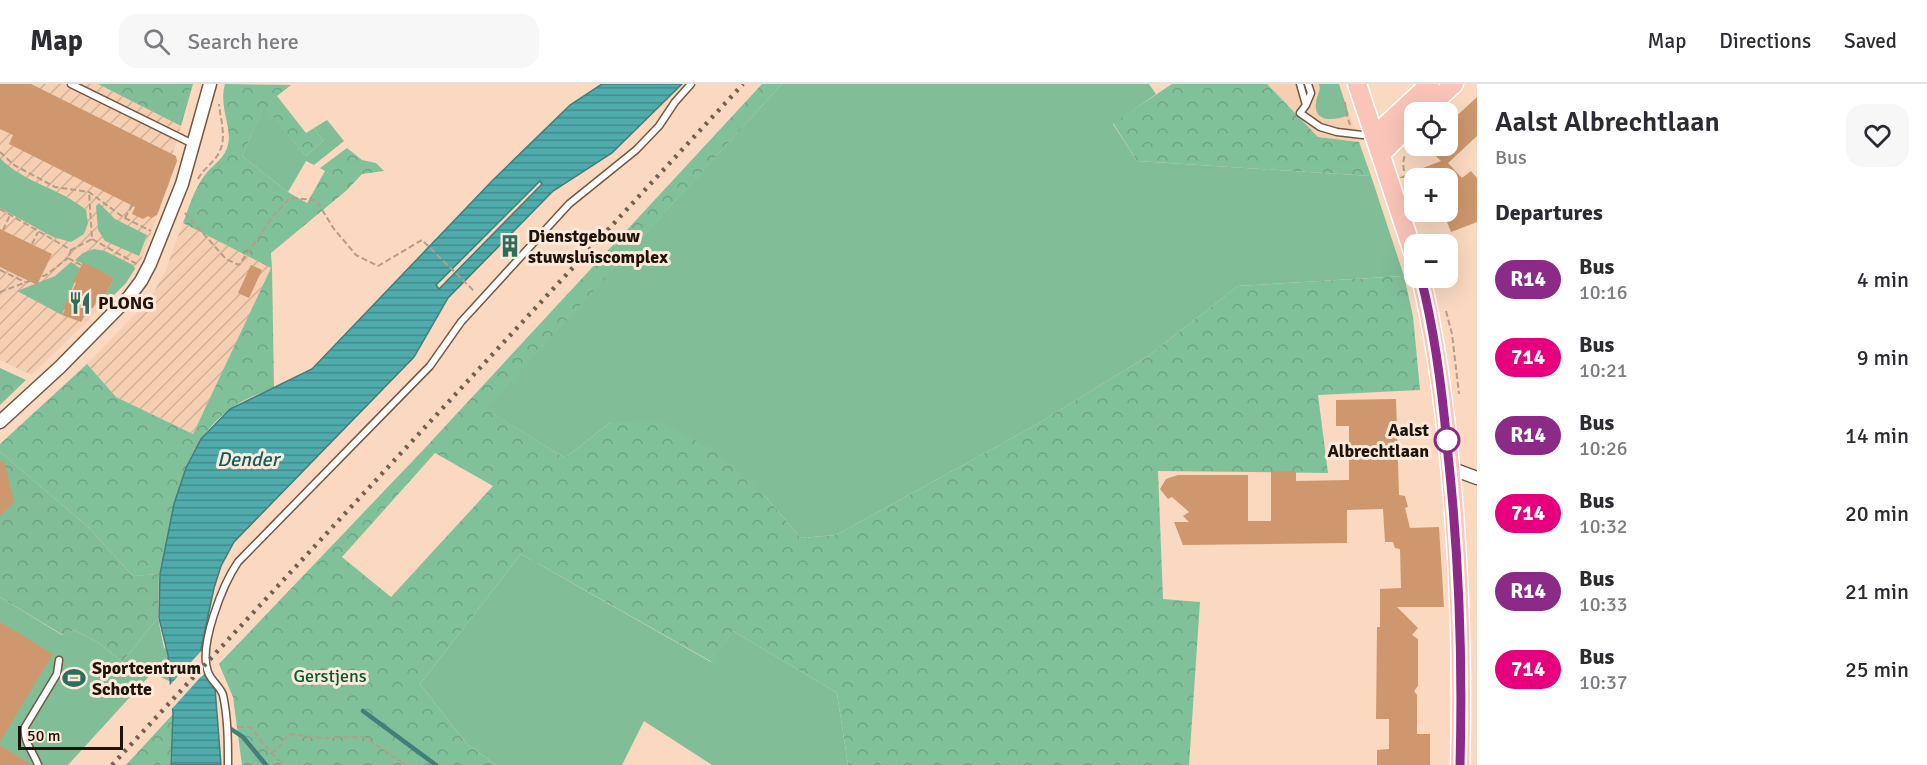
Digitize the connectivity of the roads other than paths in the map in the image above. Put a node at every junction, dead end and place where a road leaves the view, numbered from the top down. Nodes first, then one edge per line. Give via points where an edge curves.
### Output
1 (71, 84) edge
2 (210, 84) edge
3 (691, 84) edge
4 (1300, 84) edge
5 (1308, 84) edge
6 (1357, 84) edge
7 (1430, 84) edge
8 (1454, 84) edge
9 (1434, 102) edge
10 (1306, 105) junction
11 (1404, 131) edge
12 (1374, 136) junction
13 (193, 144) junction
14 (1381, 154) junction
15 (1407, 234) edge
16 (1423, 288) edge
17 (0, 422) edge
18 (1450, 468) junction
19 (1477, 478) edge
20 (59, 660) dead end
21 (38, 765) edge
22 (228, 765) edge
23 (1460, 765) edge

1 - 13 lane
2 - 13 street
3 - 22 lane via 636,150 569,204 460,322 430,366 229,575 206,645 208,672 222,695
4 - 10 lane
5 - 10 lane via 1311,93
6 - 12 main road
7 - 12 main road
8 - 9 main road
10 - 12 lane via 1300,113 1320,127
11 - 14 main road
12 - 14 main road
13 - 17 street via 182,184 149,267 129,297
14 - 15 main road
16 - 18 main road via 1437,352
18 - 19 street
18 - 23 main road via 1458,560
20 - 21 lane via 57,674 25,727 27,744

